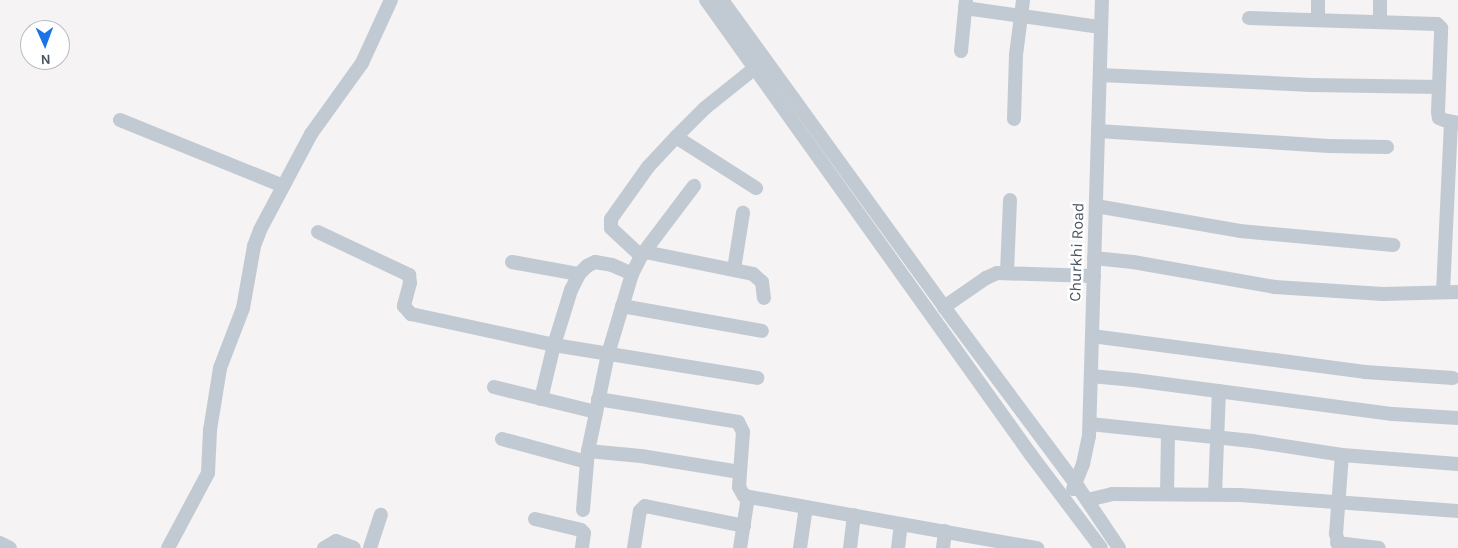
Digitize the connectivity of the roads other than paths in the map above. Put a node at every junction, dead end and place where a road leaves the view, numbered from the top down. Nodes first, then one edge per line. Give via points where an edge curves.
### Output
1 (391, 0) edge
2 (706, 0) edge
3 (722, 0) edge
4 (1023, 0) edge
5 (1102, 0) edge
6 (1318, 0) edge
7 (1380, 0) edge
8 (966, 4) edge
9 (1021, 16) junction
10 (1249, 18) dead end
11 (1318, 20) junction
12 (1380, 22) junction
13 (1101, 28) junction
14 (960, 51) dead end
15 (755, 68) junction
16 (1100, 75) junction
17 (1439, 87) junction
18 (1014, 119) dead end
19 (120, 120) dead end
20 (1455, 122) edge
21 (1098, 131) junction
22 (676, 137) junction
23 (1387, 148) dead end
24 (283, 186) junction
25 (694, 186) dead end
26 (756, 188) dead end
27 (1010, 200) dead end
28 (1096, 206) junction
29 (742, 213) dead end
30 (318, 232) dead end
31 (1393, 245) dead end
32 (643, 254) junction
33 (1094, 258) junction
34 (512, 262) dead end
35 (734, 269) junction
36 (1007, 272) junction
37 (579, 274) junction
38 (632, 274) junction
39 (1094, 276) junction
40 (1443, 292) junction
41 (1458, 292) edge
42 (764, 298) dead end
43 (622, 306) junction
44 (944, 307) junction
45 (762, 331) dead end
46 (1092, 336) junction
47 (554, 345) junction
48 (608, 354) junction
49 (1091, 376) junction
50 (757, 378) dead end
51 (1453, 378) dead end
52 (494, 387) dead end
53 (1219, 391) junction
54 (540, 399) junction
55 (597, 406) junction
56 (1458, 418) edge
57 (1090, 424) junction
58 (1168, 432) junction
59 (1217, 438) junction
60 (502, 439) dead end
61 (1342, 455) junction
62 (587, 456) junction
63 (1458, 464) edge
64 (740, 472) junction
65 (1076, 484) junction
66 (1168, 493) junction
67 (1215, 494) junction
68 (748, 497) junction
69 (1067, 500) junction
70 (1087, 500) junction
71 (1337, 501) junction
72 (806, 507) junction
73 (583, 510) dead end
74 (1458, 511) edge
75 (381, 515) dead end
76 (854, 515) junction
77 (535, 519) dead end
78 (901, 524) junction
79 (744, 526) junction
80 (1108, 530) junction
81 (945, 531) junction
82 (0, 543) edge
83 (988, 544) edge
84 (1338, 545) edge
85 (1016, 546) edge
86 (1098, 546) edge
87 (10, 548) edge
88 (168, 548) edge
89 (324, 548) edge
90 (354, 548) edge
91 (370, 548) edge
92 (582, 548) edge
93 (634, 548) edge
94 (740, 548) edge
95 (800, 548) edge
96 (850, 548) edge
97 (898, 548) edge
98 (943, 548) edge
99 (1038, 548) edge
100 (1119, 548) edge
101 (1378, 548) edge

1 - 24 street via 362,62 311,134
2 - 15 street
3 - 44 street
4 - 9 street
5 - 13 street, Churkhi Road
6 - 11 street
7 - 12 street
8 - 9 street
8 - 14 street
9 - 13 street
9 - 18 street
10 - 11 street
11 - 12 street
12 - 17 street via 1430,23 1441,28
13 - 16 street, Churkhi Road
15 - 22 street via 705,108
15 - 69 street via 1031,455
16 - 17 street via 1310,85
16 - 21 street, Churkhi Road
17 - 20 street via 1439,118
19 - 24 street
20 - 40 street
21 - 23 street
21 - 28 street, Churkhi Road
22 - 26 street
22 - 32 street via 648,167 609,224
24 - 88 street via 254,246 243,308 220,368 210,430 208,473
25 - 32 street
27 - 36 street
28 - 31 street via 1240,230
28 - 33 street, Churkhi Road
29 - 35 street
30 - 47 street via 409,275 404,306 411,314
32 - 35 street
32 - 38 street
33 - 39 street, Churkhi Road
33 - 40 street via 1275,288 1383,294
34 - 37 street
35 - 42 street via 758,277
36 - 39 street
36 - 44 street via 986,278
37 - 38 street via 595,262
37 - 47 street
38 - 43 street
39 - 46 street, Churkhi Road
40 - 41 street
43 - 45 street
43 - 48 street
44 - 65 street
46 - 49 street, Churkhi Road
46 - 51 street via 1365,372
47 - 48 street
47 - 54 street
48 - 50 street
48 - 55 street
49 - 53 street
49 - 57 street, Churkhi Road
52 - 54 street
53 - 56 street via 1394,414
53 - 59 street
54 - 55 street
55 - 62 street
55 - 64 street via 738,422 743,432
57 - 58 street
57 - 65 street, Churkhi Road via 1087,451
58 - 59 street
58 - 66 street
59 - 61 street
59 - 67 street
60 - 62 street
61 - 63 street
61 - 71 street
62 - 64 street via 641,456
62 - 73 street
64 - 68 street via 740,492
65 - 69 street, Churkhi Road
65 - 70 street
66 - 67 street
66 - 70 street via 1112,494
67 - 71 street
68 - 72 street
68 - 79 street
69 - 86 street
70 - 80 street
71 - 74 street
71 - 84 street
72 - 76 street
72 - 95 street
75 - 91 street
76 - 78 street
76 - 96 street
77 - 92 street via 581,530 584,533
78 - 81 street
78 - 97 street
79 - 93 street via 645,506 640,511
79 - 94 street
80 - 86 street
80 - 100 street
81 - 83 street
81 - 98 street
82 - 87 street
83 - 85 street
84 - 101 street
85 - 99 street
89 - 90 street via 336,541

